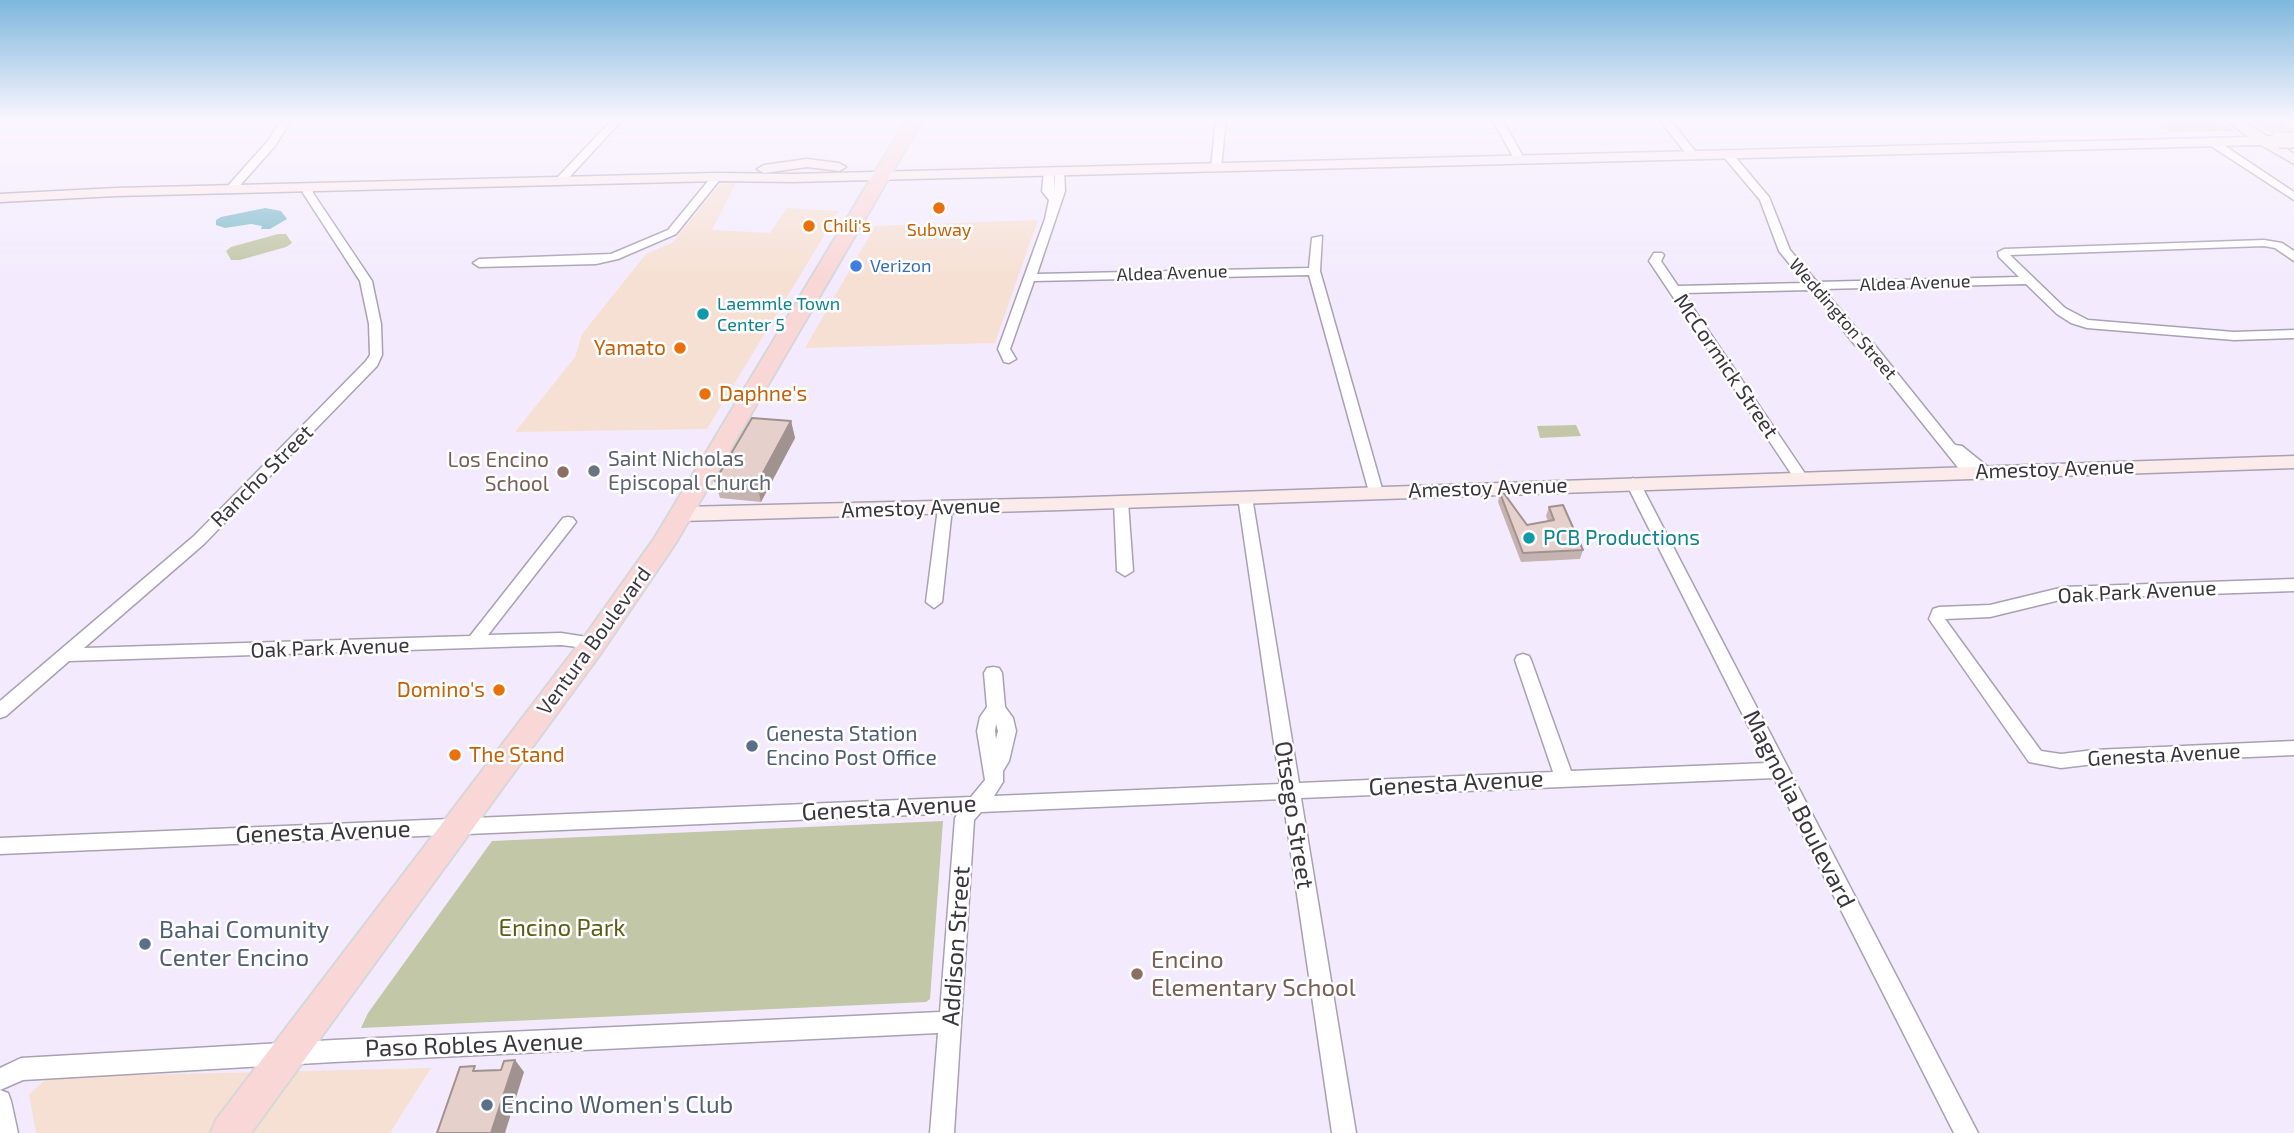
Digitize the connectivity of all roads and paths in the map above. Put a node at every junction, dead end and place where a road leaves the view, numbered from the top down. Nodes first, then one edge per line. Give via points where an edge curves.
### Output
1 (246, 172) edge
2 (568, 172) edge
3 (1054, 172) junction
4 (1059, 172) edge
5 (1742, 172) edge
6 (2257, 172) edge
7 (883, 174) junction
8 (717, 177) junction
9 (559, 182) junction
10 (308, 188) junction
11 (230, 190) junction
12 (2294, 197) edge
13 (0, 198) edge
14 (1318, 239) dead end
15 (1658, 255) dead end
16 (2294, 257) edge
17 (479, 264) dead end
18 (1314, 271) junction
19 (1030, 278) junction
20 (2030, 280) junction
21 (1814, 286) junction
22 (1674, 290) junction
23 (2294, 334) edge
24 (1009, 359) dead end
25 (2294, 462) edge
26 (1977, 471) junction
27 (1801, 478) junction
28 (1633, 484) junction
29 (1376, 492) junction
30 (1245, 498) junction
31 (1121, 502) junction
32 (945, 508) junction
33 (682, 514) junction
34 (568, 522) dead end
35 (1125, 571) dead end
36 (2294, 585) edge
37 (934, 602) dead end
38 (474, 642) junction
39 (594, 643) junction
40 (66, 655) junction
41 (1523, 660) dead end
42 (993, 673) dead end
43 (0, 711) edge
44 (2294, 748) edge
45 (2035, 757) joint
46 (1779, 770) junction
47 (1564, 778) junction
48 (1290, 790) junction
49 (976, 804) junction
50 (459, 826) junction
51 (0, 846) edge
52 (950, 1022) junction
53 (288, 1054) junction
54 (0, 1079) edge
55 (0, 1101) edge
56 (6, 1133) edge
57 (229, 1133) edge
58 (942, 1133) edge
59 (1344, 1133) edge
60 (1966, 1133) edge

1 - 11 street
2 - 9 street
3 - 4 street
3 - 7 street
3 - 19 street via 1047,191 1055,200 1051,219
5 - 21 street, Weddington Street via 1771,210 1779,242
6 - 12 street
7 - 8 street
7 - 33 main road, Ventura Boulevard
8 - 9 street
8 - 17 street via 672,232 607,259
9 - 10 street
10 - 11 street
10 - 40 street, Rancho Street via 366,281 375,324 372,363 199,540
11 - 13 street
14 - 18 street
15 - 22 street, McCormick Street via 1654,261
16 - 20 street via 2277,245 2264,243 2004,252
18 - 19 street, Aldea Avenue
18 - 29 street
19 - 24 street via 1004,349
20 - 21 street, Aldea Avenue
20 - 23 street via 2061,311 2097,326 2222,336
21 - 22 street, Aldea Avenue
21 - 26 street, Weddington Street
22 - 27 street, McCormick Street
25 - 26 street, Amestoy Avenue
26 - 27 street, Amestoy Avenue
27 - 28 street, Amestoy Avenue
28 - 29 street, Amestoy Avenue
28 - 46 street, Magnolia Boulevard
29 - 30 street, Amestoy Avenue
30 - 31 street, Amestoy Avenue
30 - 48 street, Otsego Street
31 - 32 street, Amestoy Avenue
31 - 35 street
32 - 33 street, Amestoy Avenue
32 - 37 street
33 - 39 main road, Ventura Boulevard
34 - 38 street
36 - 45 street, Oak Park Avenue via 2064,593 1990,611 1940,613 1937,620
38 - 39 street, Oak Park Avenue via 561,639
38 - 40 street, Oak Park Avenue
39 - 50 main road, Ventura Boulevard
40 - 43 street, Rancho Street
41 - 47 street
42 - 49 street, Addison Street via 996,709 1007,731 994,782
44 - 45 street, Genesta Avenue via 2061,761
46 - 47 street, Genesta Avenue
46 - 60 street, Magnolia Boulevard
47 - 48 street, Genesta Avenue
48 - 49 street, Genesta Avenue
48 - 59 street, Otsego Street
49 - 50 street, Genesta Avenue
49 - 52 street, Addison Street via 965,818
50 - 51 street, Genesta Avenue
50 - 53 main road, Ventura Boulevard
52 - 53 street, Paso Robles Avenue
52 - 58 street, Addison Street
53 - 54 street, Paso Robles Avenue via 20,1069
53 - 57 main road, Ventura Boulevard
55 - 56 street

